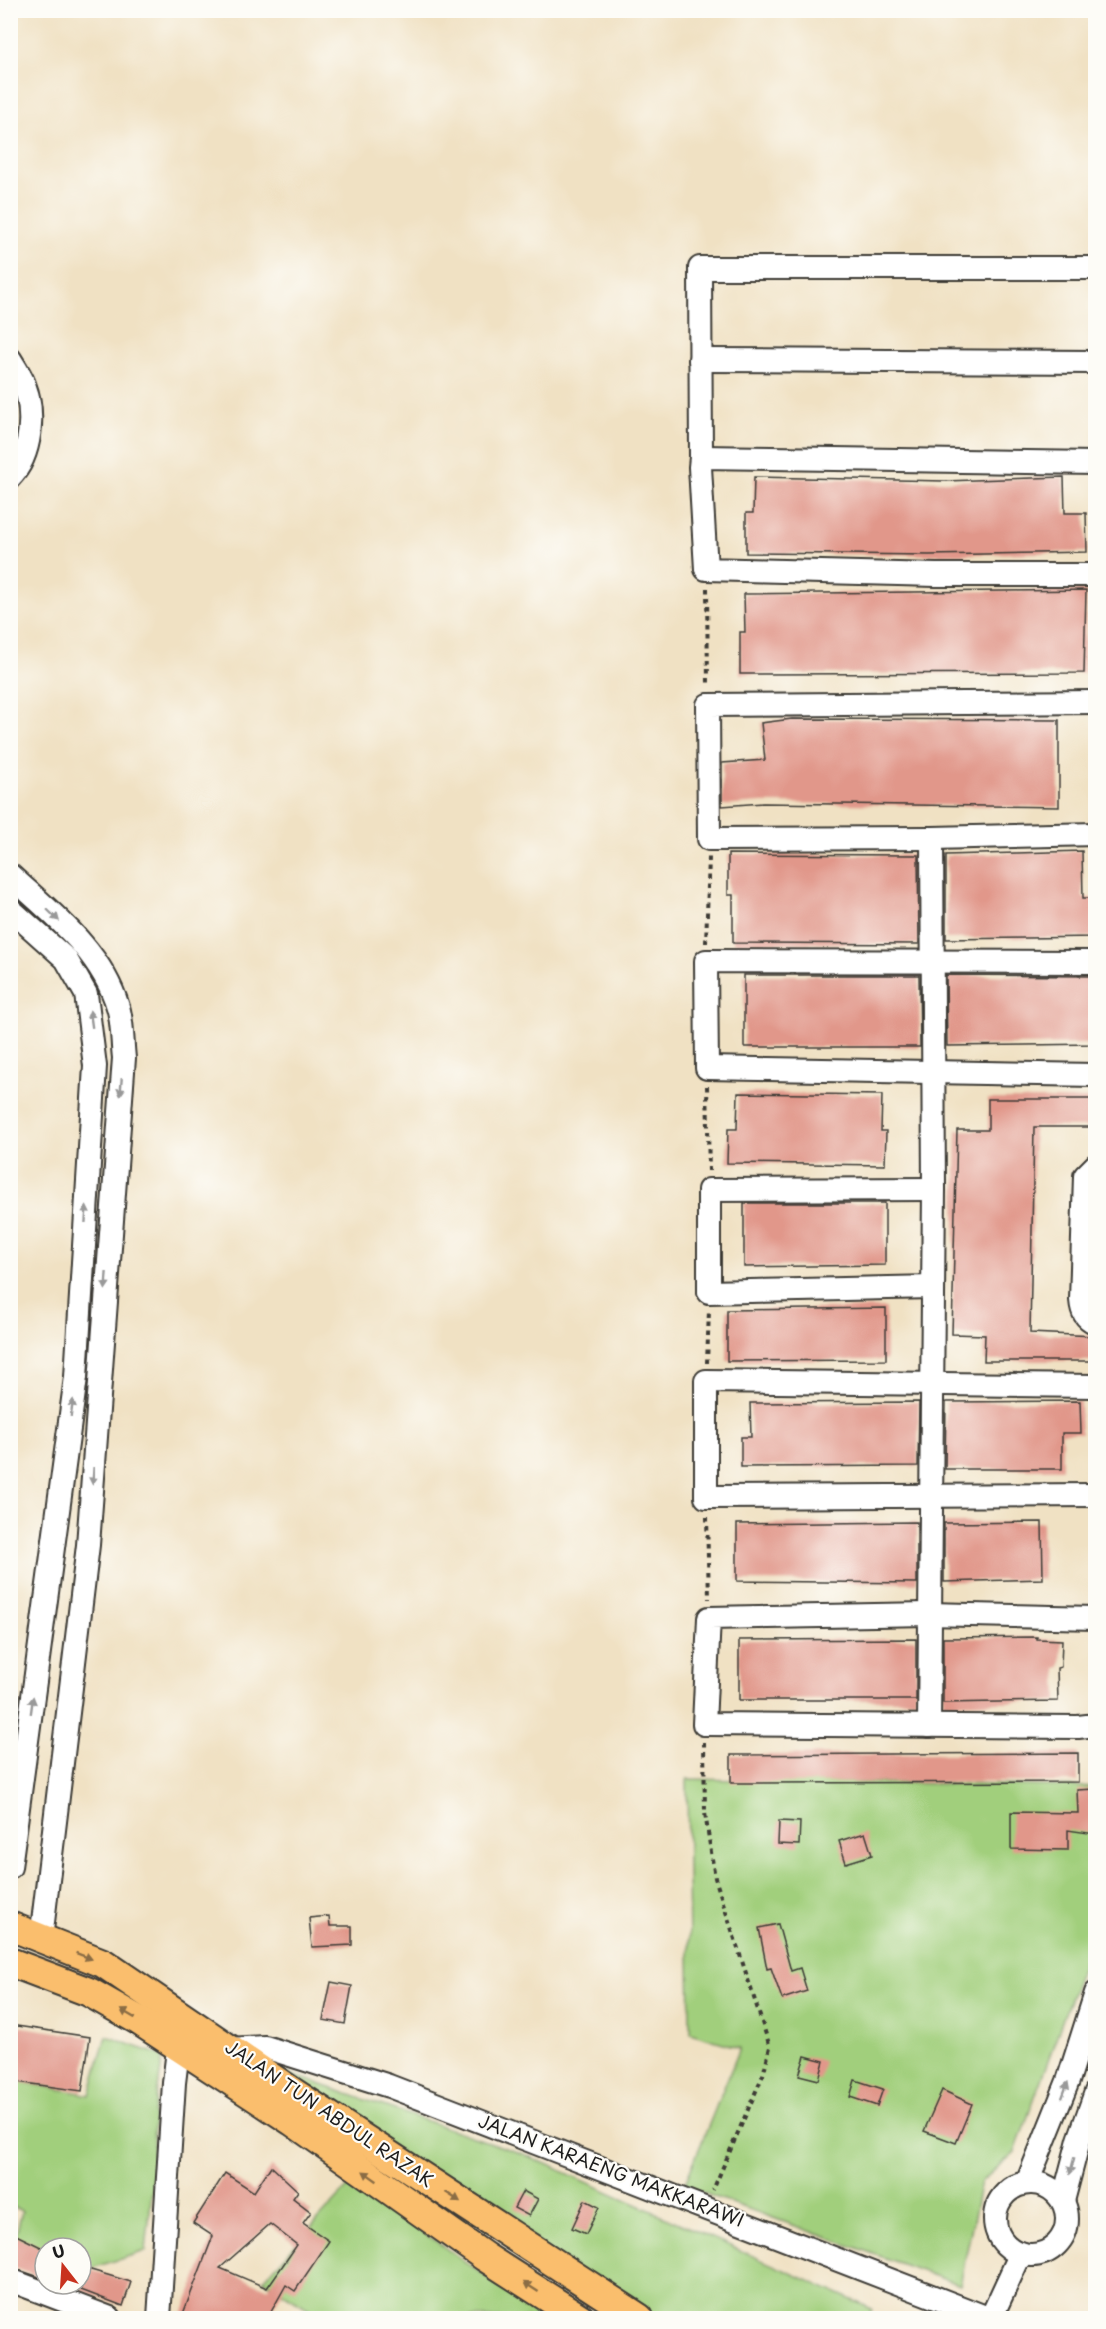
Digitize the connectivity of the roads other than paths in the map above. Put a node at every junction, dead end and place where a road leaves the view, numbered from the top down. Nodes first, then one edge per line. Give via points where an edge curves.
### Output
1 (1095, 268) edge
2 (10, 359) edge
3 (700, 360) junction
4 (1095, 362) edge
5 (701, 457) junction
6 (1095, 463) edge
7 (10, 477) edge
8 (1095, 575) edge
9 (1095, 702) edge
10 (1095, 834) edge
11 (932, 838) junction
12 (10, 875) edge
13 (10, 909) edge
14 (1095, 962) edge
15 (931, 963) junction
16 (932, 1073) junction
17 (1095, 1075) edge
18 (1095, 1165) edge
19 (934, 1189) junction
20 (933, 1287) junction
21 (1095, 1323) edge
22 (932, 1384) junction
23 (1095, 1386) edge
24 (929, 1495) junction
25 (1095, 1496) edge
26 (928, 1614) junction
27 (1095, 1618) edge
28 (1095, 1725) edge
29 (929, 1726) junction
30 (10, 1868) edge
31 (10, 1926) edge
32 (41, 1939) junction
33 (10, 1962) edge
34 (1095, 1993) edge
35 (184, 2015) junction
36 (177, 2045) junction
37 (221, 2060) junction
38 (1095, 2092) edge
39 (1052, 2125) junction
40 (1087, 2141) edge
41 (1027, 2183) junction
42 (1063, 2201) junction
43 (1021, 2253) junction
44 (10, 2280) edge
45 (110, 2319) edge
46 (159, 2319) edge
47 (580, 2319) edge
48 (639, 2319) edge
49 (989, 2319) edge

1 - 3 street via 700,268
2 - 7 street via 24,385 30,417 19,468
3 - 4 street
3 - 5 street
5 - 6 street
5 - 8 street via 706,569
9 - 11 street via 708,705 709,839
10 - 11 street
11 - 15 street
12 -> 32 street via 89,951 108,979 119,1009 124,1058 88,1545
30 -> 13 street via 76,1377 95,1066 86,994 66,959
14 - 15 street
15 - 16 street
15 - 16 street via 706,961 707,1068
16 - 17 street
16 - 19 street
18 - 21 street via 1085,1176 1081,1300 1082,1311
19 - 20 street
19 - 20 street via 709,1190 709,1292
20 - 22 street
22 - 23 street
22 - 24 street
22 - 24 street via 706,1381 706,1497
24 - 25 street
24 - 26 street
26 - 27 street
26 - 29 street
26 - 29 street via 709,1618 704,1724
28 - 29 street
31 - 32 main road, JALAN TUN ABDUL RAZAK
32 -> 35 main road, JALAN TUN ABDUL RAZAK via 103,1963
36 -> 33 main road, JALAN TUN ABDUL RAZAK via 89,1992
39 -> 34 street
35 - 36 street
35 - 37 main road, JALAN TUN ABDUL RAZAK
36 - 37 main road, JALAN TUN ABDUL RAZAK
36 - 46 street
47 -> 37 main road, JALAN TUN ABDUL RAZAK via 292,2121
37 -> 48 main road, JALAN TUN ABDUL RAZAK
37 - 49 street, JALAN KARAENG MAKKARAWI via 265,2047 349,2072
38 - 40 street
39 - 40 street
39 - 41 street
40 -> 42 street
41 - 42 street via 1054,2190
41 - 43 street via 1002,2198 996,2212 996,2227 1002,2241
42 - 43 street via 1067,2214 1061,2239 1040,2254
43 - 49 street
44 - 45 street

